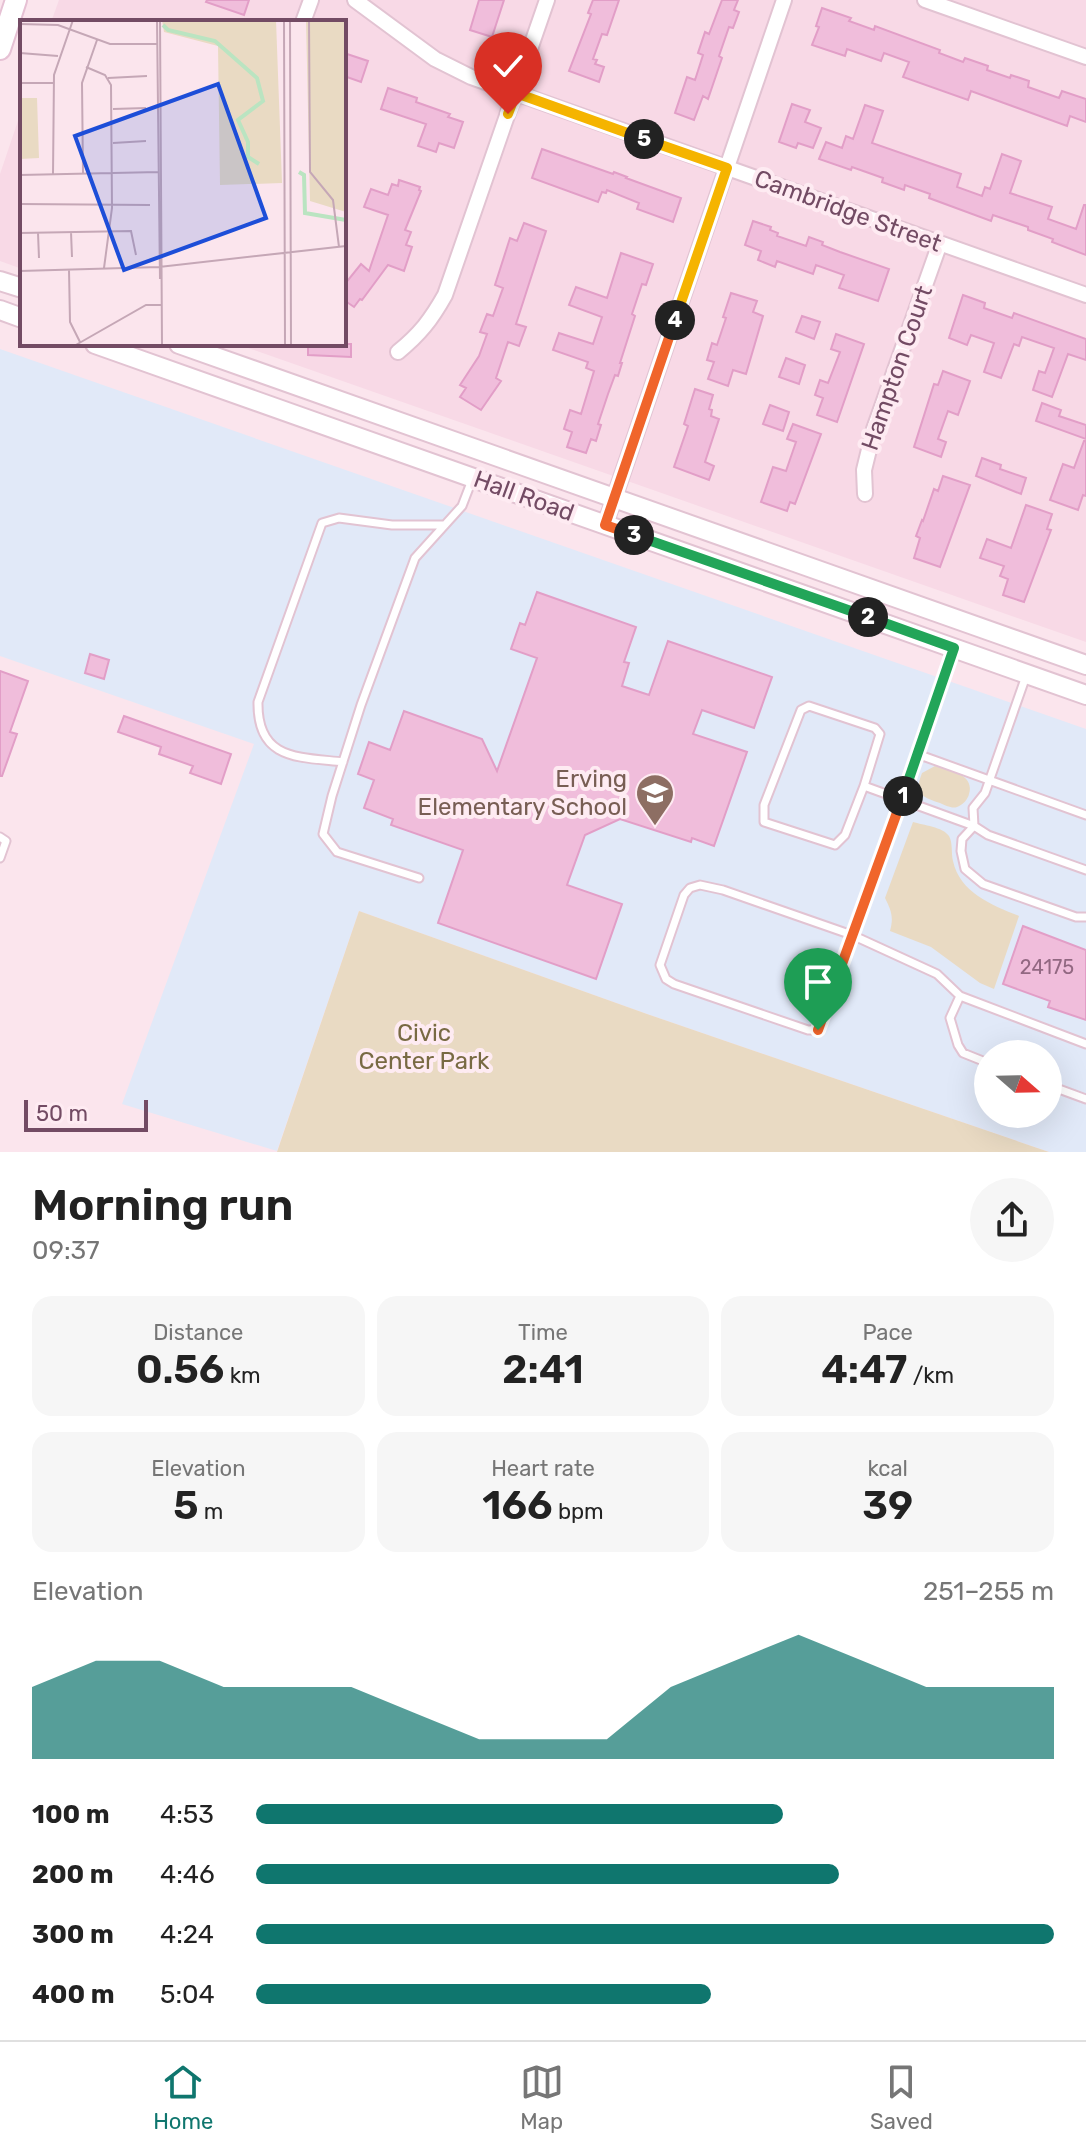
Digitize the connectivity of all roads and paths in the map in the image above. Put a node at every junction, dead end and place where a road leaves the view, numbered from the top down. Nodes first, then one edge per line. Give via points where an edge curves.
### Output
1 (16, 0) edge
2 (311, 0) edge
3 (355, 0) edge
4 (547, 0) edge
5 (784, 0) edge
6 (925, 0) edge
7 (304, 20) edge
8 (0, 49) edge
9 (1086, 57) edge
10 (516, 93) junction
11 (727, 168) junction
12 (940, 243) junction
13 (0, 281) edge
14 (20, 287) edge
15 (1086, 295) edge
16 (0, 310) edge
17 (20, 317) edge
18 (101, 346) edge
19 (185, 346) edge
20 (398, 352) dead end
21 (482, 451) junction
22 (472, 478) junction
23 (865, 494) dead end
24 (614, 498) junction
25 (444, 525) junction
26 (605, 525) junction
27 (963, 621) junction
28 (954, 648) junction
29 (1086, 665) edge
30 (1027, 674) junction
31 (1086, 695) edge
32 (917, 754) junction
33 (343, 762) junction
34 (990, 779) junction
35 (864, 786) junction
36 (901, 799) junction
37 (1086, 815) edge
38 (974, 826) junction
39 (0, 837) edge
40 (0, 858) edge
41 (1086, 870) edge
42 (419, 878) dead end
43 (1086, 917) edge
44 (852, 935) junction
45 (960, 996) junction
46 (1086, 1044) edge
47 (974, 1057) edge
48 (1062, 1090) edge
49 (1086, 1099) edge

1 - 8 main road
2 - 7 street
3 - 10 street, Cambridge Street via 435,59
4 - 10 street
5 - 11 street
6 - 9 street
10 - 11 street, Cambridge Street
10 - 20 street via 445,295 431,321
11 - 12 street, Cambridge Street
11 - 24 street
12 - 15 street, Cambridge Street
12 - 23 street, Hampton Court via 874,429 864,470
13 - 14 street
16 - 17 street
18 - 22 street, Hall Road
19 - 21 street, Hall Road
21 - 22 street
21 - 24 street, Hall Road
22 - 25 lane via 462,506
22 - 26 street, Hall Road
24 - 26 street
24 - 27 street, Hall Road
25 - 33 lane via 415,558
25 - 33 lane via 339,518 322,523 258,702 257,721 273,747 292,757
26 - 28 street, Hall Road
27 - 28 street
27 - 29 street, Hall Road
28 - 30 street, Hall Road
28 - 32 lane
30 - 31 street, Hall Road
30 - 34 lane
32 - 34 lane
32 - 36 lane
33 - 42 lane via 323,834 337,852
34 - 37 lane
34 - 38 lane via 973,808
35 - 35 lane via 880,734 809,706 801,710 769,791 764,822 835,845 845,835
35 - 36 lane
36 - 38 lane
36 - 44 lane
38 - 41 lane
38 - 43 lane via 962,839 961,851 965,869 983,884
39 - 40 lane via 6,841
44 - 44 lane via 818,1030 674,984 660,965 684,895 700,885
44 - 45 lane via 937,974
45 - 46 lane
45 - 47 lane via 950,1018 958,1045
48 - 49 lane

